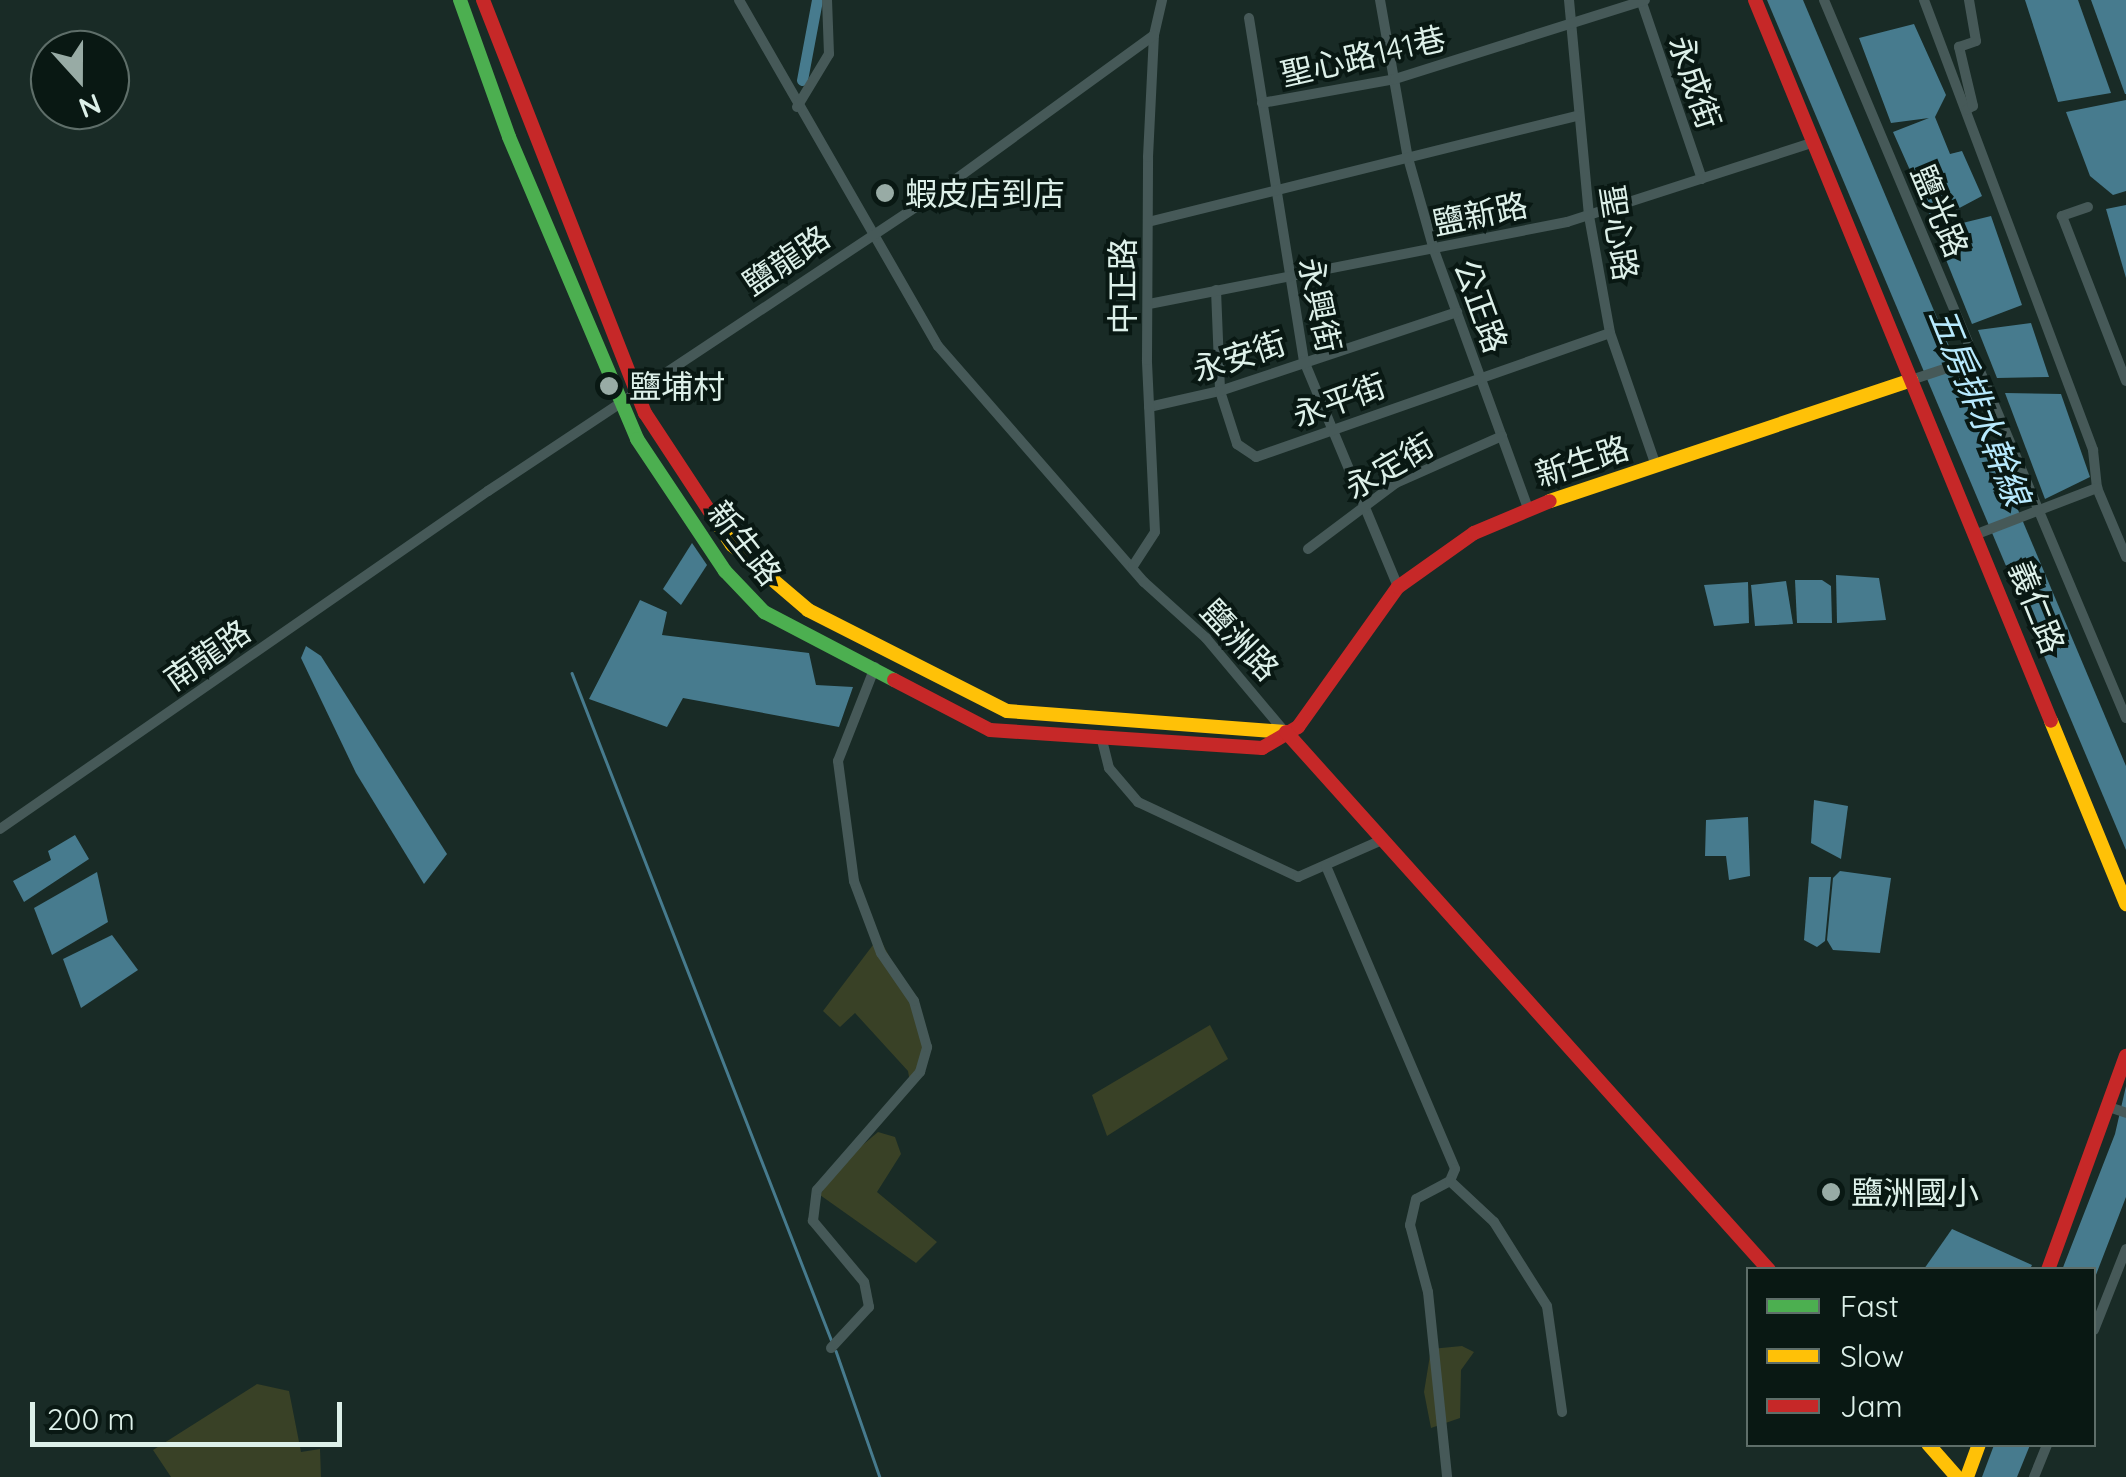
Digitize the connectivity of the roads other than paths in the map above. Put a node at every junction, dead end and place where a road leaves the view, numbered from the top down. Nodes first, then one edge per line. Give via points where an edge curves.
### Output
1 (460, 0) edge
2 (483, 0) edge
3 (739, 0) edge
4 (827, 0) edge
5 (1162, 0) edge
6 (1380, 0) edge
7 (1569, 0) edge
8 (1642, 0) edge
9 (1756, 0) edge
10 (1824, 0) edge
11 (1924, 0) edge
12 (1969, 0) edge
13 (1248, 18) dead end
14 (1570, 25) junction
15 (1154, 35) junction
16 (1396, 79) junction
17 (1262, 104) junction
18 (797, 107) junction
19 (1966, 110) junction
20 (1578, 116) junction
21 (1814, 142) junction
22 (1408, 158) junction
23 (1702, 179) junction
24 (1274, 190) junction
25 (2088, 207) dead end
26 (1588, 216) junction
27 (1148, 222) junction
28 (871, 234) junction
29 (1434, 250) junction
30 (1286, 276) junction
31 (1216, 290) junction
32 (1149, 304) junction
33 (1457, 312) junction
34 (1610, 333) junction
35 (1974, 359) junction
36 (1304, 361) junction
37 (1480, 377) junction
38 (1918, 378) junction
39 (2126, 381) edge
40 (1220, 391) junction
41 (635, 392) junction
42 (622, 404) junction
43 (1149, 407) junction
44 (1332, 426) junction
45 (1502, 436) junction
46 (1656, 466) junction
47 (2097, 488) junction
48 (1364, 506) junction
49 (1528, 508) junction
50 (2033, 511) junction
51 (443, 522) joint
52 (1980, 532) junction
53 (2121, 533) edge
54 (1308, 549) dead end
55 (2126, 558) edge
56 (1133, 566) junction
57 (1398, 587) junction
58 (874, 667) junction
59 (2126, 718) edge
60 (1286, 732) junction
61 (1102, 740) junction
62 (0, 829) edge
63 (1382, 840) junction
64 (1326, 866) junction
65 (2126, 904) edge
66 (2126, 1056) edge
67 (2118, 1110) edge
68 (1450, 1181) junction
69 (2126, 1249) edge
70 (1766, 1267) edge
71 (2049, 1267) edge
72 (2096, 1325) edge
73 (831, 1348) dead end
74 (1562, 1412) dead end
75 (1931, 1447) edge
76 (1979, 1447) edge
77 (2046, 1447) edge
78 (1447, 1477) edge
79 (1957, 1477) edge
80 (1966, 1477) edge
81 (2034, 1477) edge

1 - 42 street, 新生路 via 509,137
2 - 41 street, 新生路
3 - 18 street, 鹽洲路
4 - 18 street via 829,54
5 - 15 street, 中正路
6 - 16 street, 公正路
7 - 14 street, 聖心路
8 - 14 street, 聖心路141巷
8 - 23 street, 永成街
9 - 21 street, 義仁路
10 - 35 street, 鹽光路
11 - 19 street
12 - 19 street via 1976,40 1959,48 1973,106
13 - 17 street, 永興街
14 - 16 street, 聖心路141巷
14 - 20 street, 聖心路
15 - 27 street, 中正路
15 - 28 street, 鹽龍路
16 - 17 street, 聖心路141巷
16 - 22 street, 公正路
17 - 24 street, 永興街
18 - 28 street, 鹽洲路
19 - 47 street via 2093,450
20 - 22 street
20 - 26 street, 聖心路
21 - 23 street, 鹽新路
21 - 38 street, 義仁路
22 - 24 street
22 - 29 street, 公正路
23 - 26 street, 鹽新路
24 - 27 street
24 - 30 street, 永興街
25 - 39 street via 2062,216
26 - 29 street, 鹽新路
26 - 34 street, 聖心路
27 - 32 street, 中正路
28 - 41 street, 鹽龍路
28 - 56 street, 鹽洲路 via 938,346
29 - 30 street, 鹽新路
29 - 33 street, 公正路
30 - 31 street, 鹽新路
30 - 36 street, 永興街
31 - 32 street, 鹽新路
31 - 40 street, 永平街
32 - 43 street, 中正路
33 - 36 street, 永安街
33 - 37 street, 公正路
34 - 37 street, 永平街
34 - 46 street, 聖心路
35 - 38 street, 新生路
35 - 50 street, 鹽光路
36 - 40 street, 永安街
36 - 44 street, 永興街
37 - 44 street, 永平街
37 - 45 street, 公正路
38 - 46 street, 新生路
38 - 52 street, 義仁路
40 - 43 street, 永安街
40 - 44 street, 永平街 via 1237,444 1256,457
41 - 42 street, 鹽龍路
41 - 60 street, 新生路 via 680,474 732,545 825,618 1008,711
42 - 51 street, 鹽龍路
42 - 58 street, 新生路 via 637,439 743,593 764,612
43 - 56 street, 中正路 via 1156,532
44 - 48 street, 永興街
45 - 48 street, 永定街 via 1413,474
45 - 49 street, 公正路
46 - 49 street, 新生路
47 - 50 street
47 - 53 street
48 - 54 street, 永定街
48 - 57 street, 永興街
49 - 57 street, 新生路 via 1430,558
50 - 52 street
50 - 59 street, 鹽光路
51 - 62 street, 南龍路
52 - 65 street, 義仁路
53 - 55 street
56 - 60 street, 鹽洲路
57 - 60 street, 新生路 via 1334,680
58 - 61 street, 新生路 via 990,730
58 - 73 street via 838,762 854,881 882,953 914,1001 926,1047 920,1072 816,1190 813,1221 864,1282 869,1306
60 - 61 street, 新生路 via 1262,748
60 - 63 street, 鹽洲路
61 - 64 street via 1109,768 1138,802 1298,877
63 - 64 street
63 - 70 street, 鹽洲路
64 - 68 street via 1455,1169
66 - 67 street
67 - 71 street
68 - 74 street via 1494,1222 1547,1306
68 - 78 street via 1416,1199 1410,1226 1428,1292
69 - 72 street
75 - 79 street
76 - 80 street
77 - 81 street

